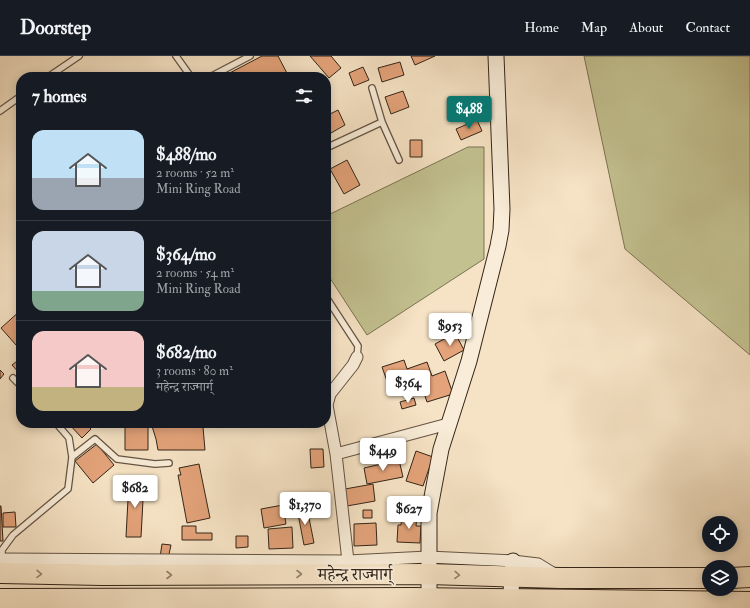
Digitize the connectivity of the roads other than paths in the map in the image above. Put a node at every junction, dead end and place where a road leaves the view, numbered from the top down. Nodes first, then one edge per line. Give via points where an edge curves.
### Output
1 (79, 56) edge
2 (176, 56) edge
3 (250, 56) edge
4 (496, 56) edge
5 (55, 72) edge
6 (187, 72) edge
7 (220, 72) edge
8 (372, 88) dead end
9 (16, 100) edge
10 (0, 111) edge
11 (382, 122) junction
12 (331, 146) edge
13 (399, 160) dead end
14 (331, 305) edge
15 (357, 357) joint
16 (13, 378) dead end
17 (16, 381) edge
18 (331, 393) edge
19 (448, 424) junction
20 (331, 427) edge
21 (60, 428) edge
22 (336, 454) junction
23 (72, 457) junction
24 (169, 463) dead end
25 (348, 561) junction
26 (1, 563) edge
27 (428, 565) junction
28 (512, 569) junction
29 (702, 578) edge
30 (738, 578) edge
31 (750, 578) edge
32 (429, 598) junction
33 (0, 599) edge
34 (750, 602) edge
35 (510, 604) edge

1 - 5 lane
2 - 6 lane
3 - 7 lane
4 - 19 main road via 501,230 469,361
8 - 11 lane
9 - 10 lane
11 - 12 lane
11 - 13 lane
14 - 15 lane via 358,346
15 - 18 street
16 - 17 lane
19 - 22 street
19 - 27 main road via 429,513
20 - 22 street
21 - 23 lane via 69,438
22 - 25 street
23 - 24 lane via 95,439 117,459 155,464
23 - 26 lane via 68,489 13,535 2,550
25 - 26 street
25 - 27 street
26 -> 27 highway, महेन्द्र राज्मार्ग् via 102,575
27 - 28 highway, महेन्द्र राज्मार्ग्
27 - 32 main road
28 - 29 highway, महेन्द्र राज्मार्ग् via 560,578
28 - 35 main road
30 - 31 highway
32 - 33 highway, महेन्द्र राज्मार्ग् via 104,601
32 - 35 highway, महेन्द्र राज्मार्ग्
34 - 35 highway, महेन्द्र राज्मार्ग्

